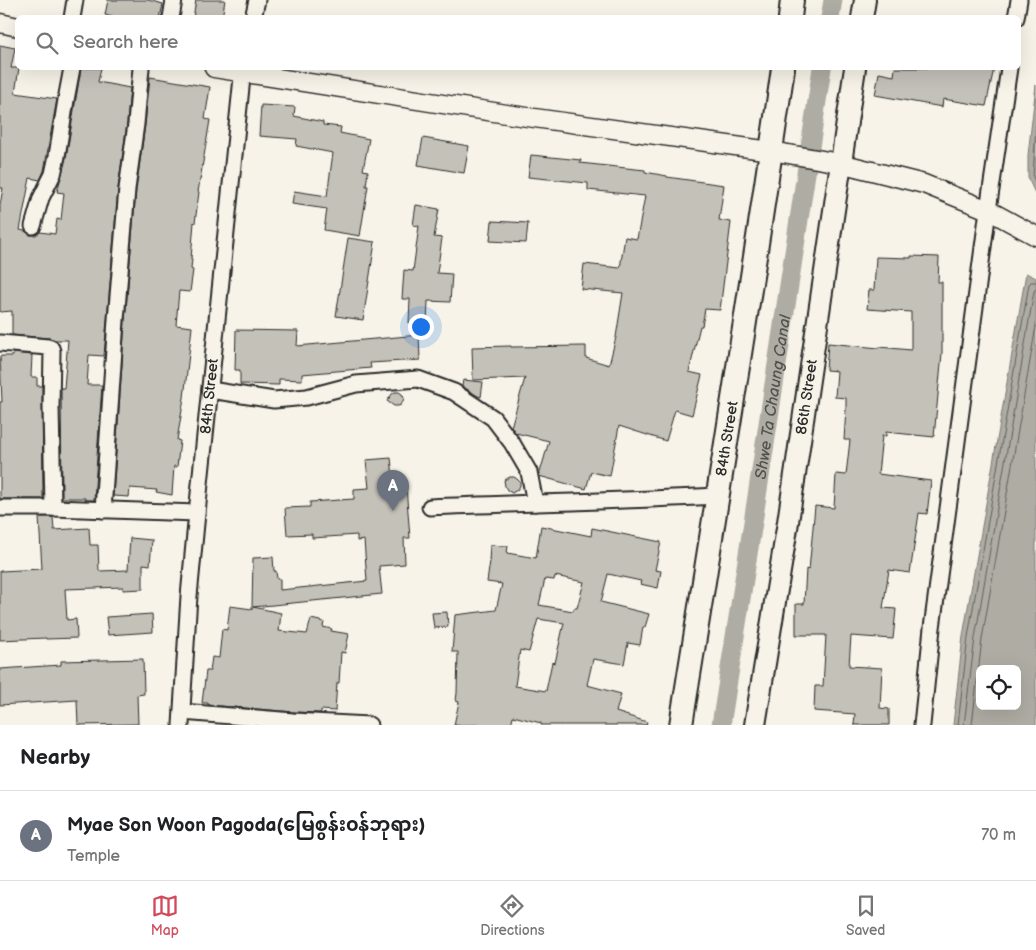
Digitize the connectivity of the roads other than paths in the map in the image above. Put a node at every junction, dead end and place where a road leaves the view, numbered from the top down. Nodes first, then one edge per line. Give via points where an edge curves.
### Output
1 (75, 0) edge
2 (174, 0) edge
3 (257, 0) edge
4 (792, 0) edge
5 (865, 0) edge
6 (1019, 0) edge
7 (72, 15) edge
8 (172, 15) edge
9 (254, 15) edge
10 (790, 15) edge
11 (862, 15) edge
12 (1016, 15) edge
13 (0, 23) edge
14 (15, 26) edge
15 (72, 70) edge
16 (141, 70) edge
17 (242, 70) edge
18 (783, 70) edge
19 (854, 70) edge
20 (1009, 70) edge
21 (774, 151) junction
22 (839, 163) junction
23 (988, 210) junction
24 (33, 226) dead end
25 (1036, 236) edge
26 (0, 342) edge
27 (210, 390) junction
28 (718, 496) junction
29 (535, 503) junction
30 (430, 507) dead end
31 (0, 508) edge
32 (53, 508) junction
33 (103, 510) junction
34 (197, 513) junction
35 (182, 718) edge
36 (369, 725) edge
37 (681, 725) edge
38 (755, 725) edge
39 (922, 725) edge

1 - 7 street
2 - 8 street
3 - 9 street
4 - 10 main road
5 - 11 main road
6 - 12 street
13 - 14 street
15 - 24 street via 53,174 41,198
16 - 33 street via 127,189
17 - 21 street via 513,115
17 - 27 street, 84th Street
18 - 21 main road, 84th Street
19 - 22 main road, 86th Street
20 - 23 street
21 - 22 street
21 - 28 main road, 84th Street
22 - 23 street via 924,184
22 - 38 main road, 86th Street via 788,522
23 - 25 street
23 - 39 street
26 - 32 street via 48,346 52,351
27 - 29 street via 274,400 307,397 356,384 418,379 454,392 493,418 529,472
27 - 34 street, 84th Street
28 - 29 street
28 - 37 main road, 84th Street
29 - 30 street
31 - 32 street
32 - 33 street
33 - 34 street
34 - 35 street, 84th Street
35 - 36 street

